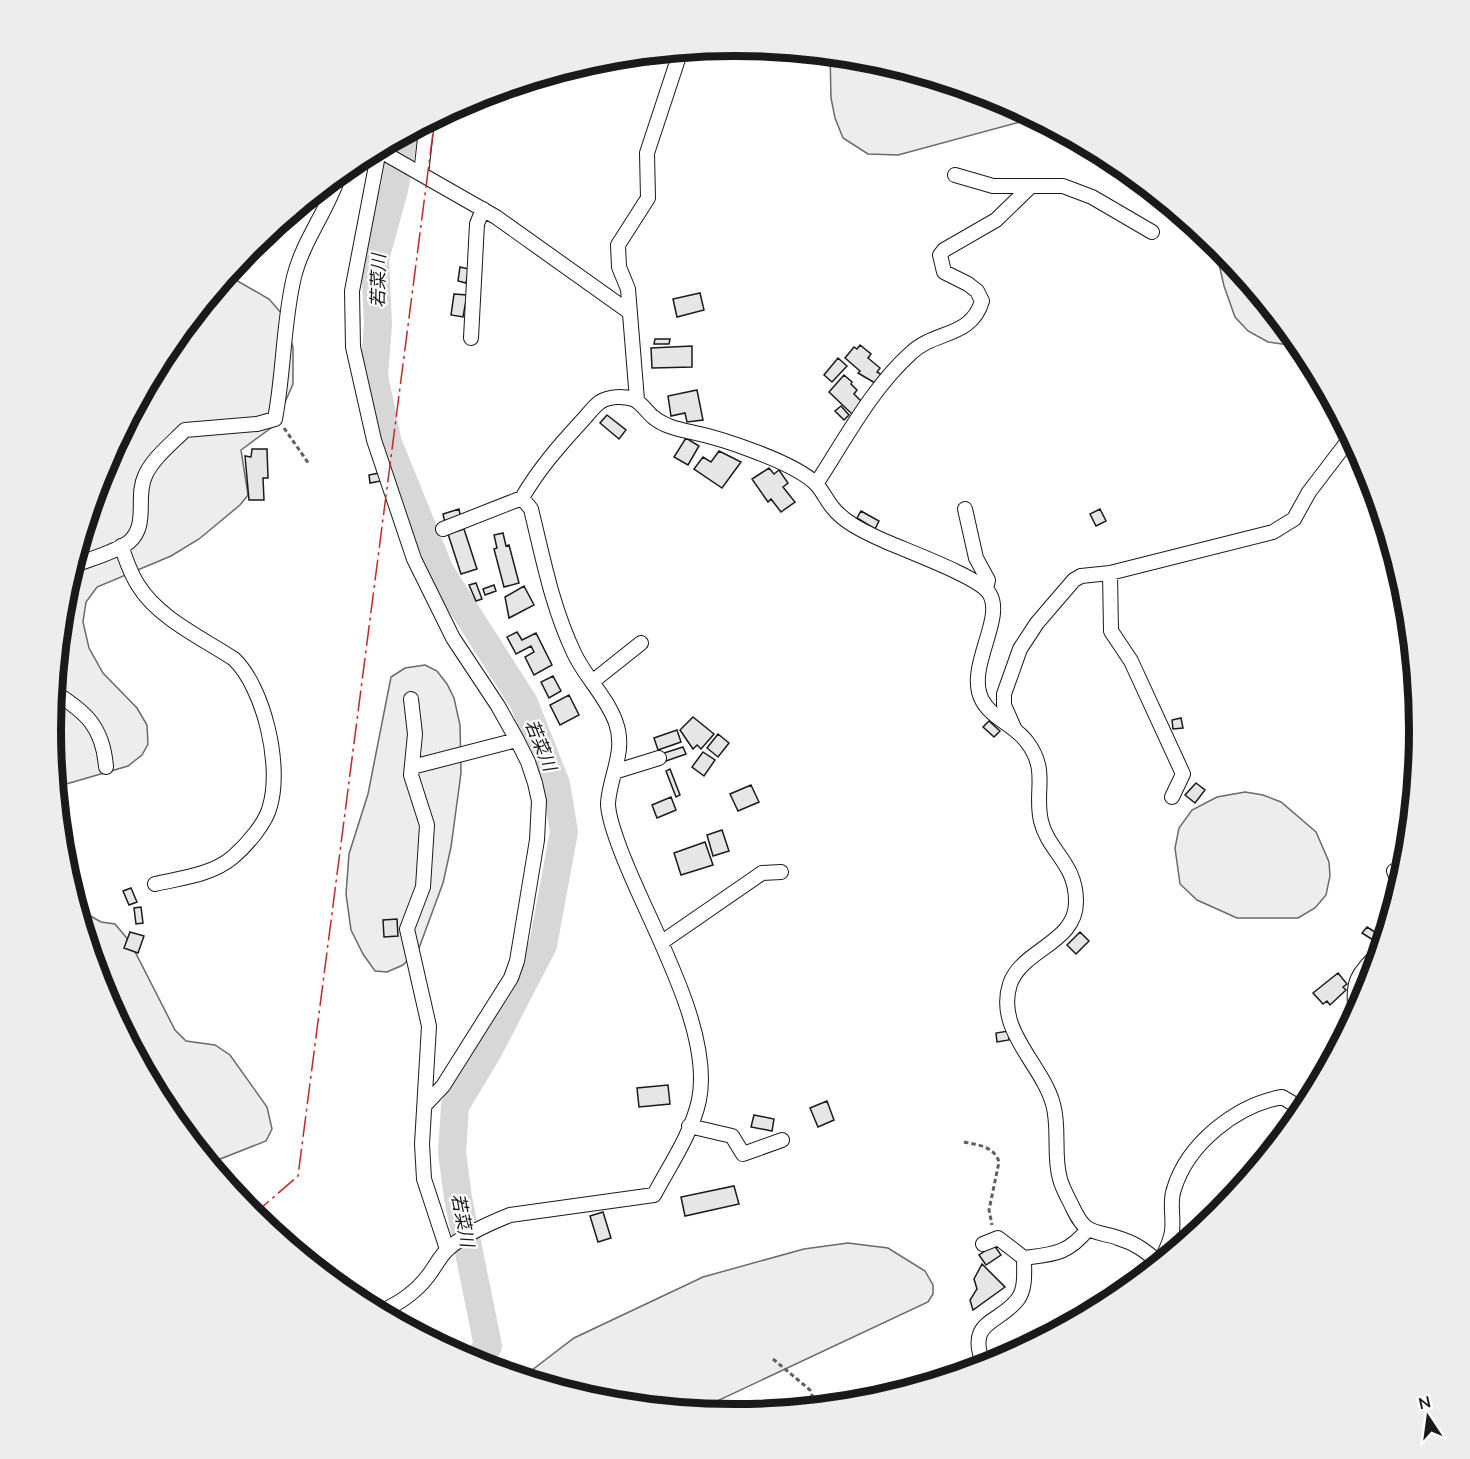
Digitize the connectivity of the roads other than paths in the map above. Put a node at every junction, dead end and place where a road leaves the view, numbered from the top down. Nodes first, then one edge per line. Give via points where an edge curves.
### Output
1 (678, 58) edge
2 (426, 131) edge
3 (386, 154) edge
4 (380, 157) edge
5 (418, 173) junction
6 (955, 175) dead end
7 (1029, 188) junction
8 (332, 190) edge
9 (483, 209) junction
10 (1152, 232) dead end
11 (628, 311) junction
12 (471, 338) dead end
13 (637, 400) junction
14 (1345, 445) edge
15 (816, 484) junction
16 (522, 498) junction
17 (965, 508) dead end
18 (443, 529) dead end
19 (120, 546) junction
20 (82, 562) edge
21 (1110, 573) junction
22 (986, 589) junction
23 (641, 643) dead end
24 (592, 682) junction
25 (62, 698) edge
26 (411, 699) dead end
27 (1015, 730) junction
28 (517, 740) junction
29 (659, 758) dead end
30 (106, 767) dead end
31 (412, 767) junction
32 (617, 771) junction
33 (1172, 797) dead end
34 (780, 872) dead end
35 (155, 884) dead end
36 (662, 942) junction
37 (1365, 967) edge
38 (1355, 994) edge
39 (1295, 1104) edge
40 (425, 1106) junction
41 (689, 1126) junction
42 (782, 1140) dead end
43 (1088, 1229) junction
44 (989, 1241) road end
45 (1166, 1246) edge
46 (450, 1247) junction
47 (1154, 1257) edge
48 (1024, 1258) junction
49 (389, 1308) edge
50 (982, 1356) edge

1 - 11 street via 647,153 648,198 618,245 619,267 628,289
2 - 5 street
3 - 5 street
4 - 28 street via 352,291 353,347 361,390 414,559 453,638
5 - 9 street
6 - 7 street via 993,186
7 - 10 street via 1063,186 1092,197
7 - 15 street via 996,220 940,255 944,272 977,291 982,301 978,317 913,351 886,378
8 - 19 street via 294,279 275,419 185,430 145,474 136,532
9 - 11 street
9 - 12 street via 477,224
11 - 13 street
13 - 15 street via 663,424 756,453
13 - 16 street via 611,397 600,402 536,474
14 - 21 street via 1294,519 1273,532
15 - 22 street via 834,510 852,524
16 - 18 street
16 - 24 street via 531,509 556,613
17 - 22 street via 976,558 988,580
19 - 20 street
19 - 35 street via 137,584 162,612 243,667 268,720 270,738 273,790 266,817 233,857 209,872
21 - 27 street via 1074,580 1020,649 1004,694 1004,705
21 - 33 street via 1111,631 1131,661 1183,774
22 - 27 street via 992,598 993,612 979,668 980,694 1000,720
23 - 24 street
24 - 32 street via 616,723
25 - 30 street via 90,718 105,753
26 - 31 street via 415,734
27 - 43 street via 1026,740 1041,770 1041,824 1070,870 1077,903 1067,928 1019,967 1008,994 1009,1014 1051,1097 1056,1115 1060,1179 1072,1207
28 - 31 street
28 - 40 street via 539,801 537,840 517,961 511,978 443,1086
29 - 32 street
31 - 40 street via 414,788 427,825 423,887 407,929 429,1026
32 - 36 street via 608,804 618,843
34 - 36 street via 762,873
36 - 41 street via 692,1025 700,1068 699,1100
37 - 38 street via 1357,976
39 - 45 street via 1282,1097 1261,1101 1221,1125 1192,1153 1174,1187 1172,1233
40 - 46 street via 424,1179
41 - 42 street via 732,1136 743,1154
41 - 46 street via 654,1195 510,1215
43 - 47 street via 1141,1247
43 - 48 street via 1059,1254
44 - 48 street
46 - 49 street via 426,1279
48 - 50 street via 1023,1284 1017,1300 990,1319 982,1330

